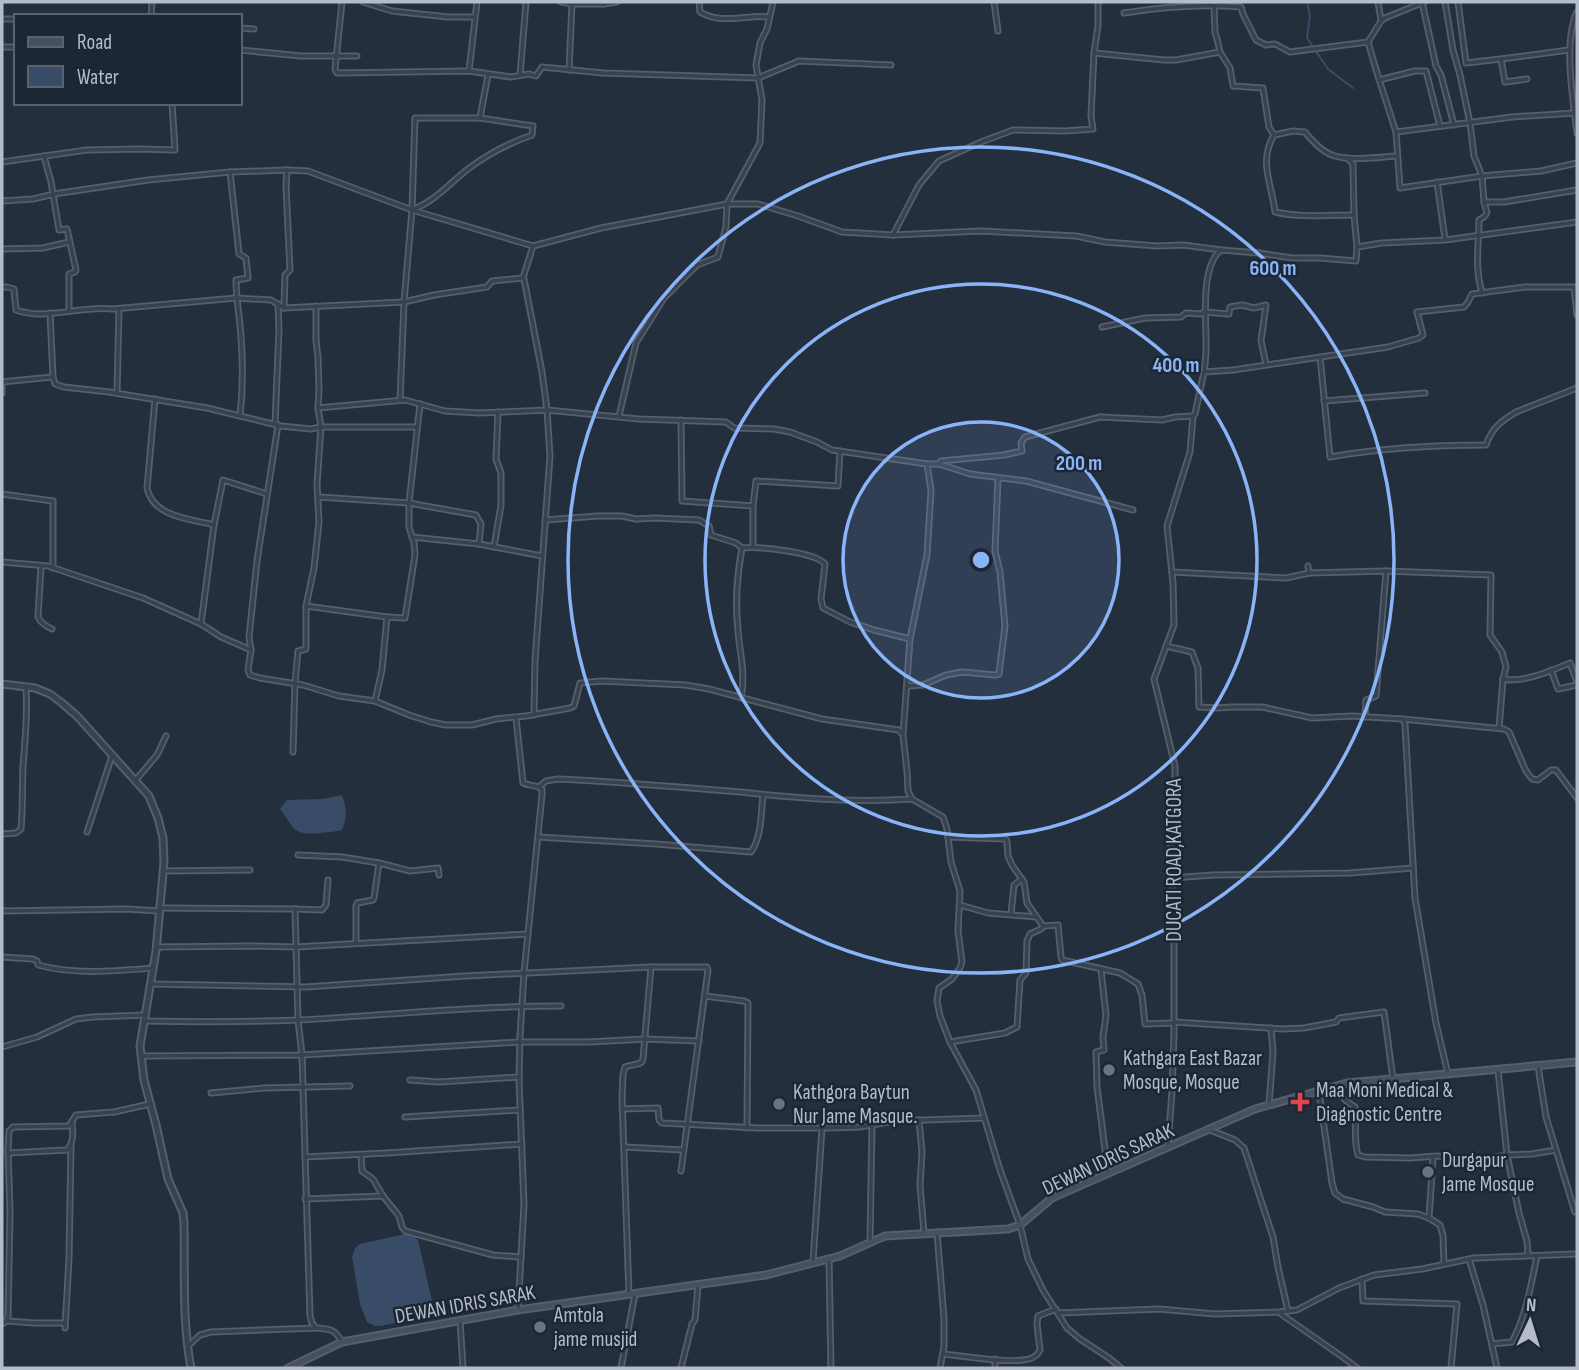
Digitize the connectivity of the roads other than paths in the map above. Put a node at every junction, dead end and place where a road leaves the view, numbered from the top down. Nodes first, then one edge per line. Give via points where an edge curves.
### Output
1 (342, 2) edge
2 (363, 2) edge
3 (477, 2) edge
4 (526, 2) edge
5 (561, 2) edge
6 (617, 2) edge
7 (699, 2) edge
8 (773, 2) edge
9 (994, 2) edge
10 (1098, 2) edge
11 (1378, 2) edge
12 (1423, 2) edge
13 (1445, 2) edge
14 (1458, 2) edge
15 (603, 3) edge
16 (572, 4) junction
17 (1214, 6) junction
18 (1124, 12) dead end
19 (1577, 12) edge
20 (474, 17) junction
21 (769, 17) junction
22 (1381, 21) junction
23 (242, 28) edge
24 (254, 29) dead end
25 (998, 31) dead end
26 (1368, 42) junction
27 (242, 50) edge
28 (1570, 50) junction
29 (1220, 52) junction
30 (1094, 53) junction
31 (336, 56) junction
32 (357, 56) dead end
33 (1501, 59) junction
34 (891, 65) dead end
35 (569, 69) junction
36 (469, 71) junction
37 (488, 74) junction
38 (520, 75) junction
39 (758, 78) junction
40 (1527, 79) dead end
41 (1379, 80) junction
42 (172, 105) edge
43 (1575, 113) junction
44 (480, 118) junction
45 (1470, 123) junction
46 (1454, 125) junction
47 (1440, 126) junction
48 (1396, 132) junction
49 (1577, 133) edge
50 (1274, 135) junction
51 (44, 156) junction
52 (1397, 156) junction
53 (1347, 158) junction
54 (2, 162) edge
55 (1577, 163) edge
56 (287, 170) junction
57 (230, 172) junction
58 (1482, 176) junction
59 (1437, 182) junction
60 (1577, 190) edge
61 (54, 194) junction
62 (2, 201) edge
63 (1484, 202) junction
64 (727, 204) junction
65 (412, 210) junction
66 (1354, 215) junction
67 (1577, 222) edge
68 (892, 235) junction
69 (1479, 235) junction
70 (1445, 240) junction
71 (69, 242) junction
72 (533, 246) junction
73 (1357, 247) junction
74 (2, 249) edge
75 (1221, 250) junction
76 (523, 278) junction
77 (1576, 286) edge
78 (2, 287) edge
79 (1482, 293) junction
80 (236, 298) junction
81 (404, 302) junction
82 (278, 304) junction
83 (316, 306) junction
84 (284, 308) junction
85 (119, 309) junction
86 (69, 311) junction
87 (1204, 312) junction
88 (50, 313) junction
89 (1577, 315) edge
90 (1102, 327) dead end
91 (1320, 357) junction
92 (1266, 365) junction
93 (1204, 372) junction
94 (53, 377) junction
95 (2, 383) edge
96 (1577, 388) edge
97 (2, 393) edge
98 (117, 393) junction
99 (1424, 394) dead end
100 (155, 399) junction
101 (400, 400) junction
102 (1324, 401) junction
103 (420, 404) junction
104 (318, 408) junction
105 (547, 410) junction
106 (498, 412) junction
107 (240, 416) junction
108 (619, 416) junction
109 (1194, 416) junction
110 (681, 420) junction
111 (276, 425) junction
112 (321, 427) junction
113 (417, 427) junction
114 (840, 451) junction
115 (927, 464) junction
116 (939, 464) junction
117 (998, 478) junction
118 (2, 494) edge
119 (267, 494) junction
120 (319, 497) junction
121 (410, 503) junction
122 (753, 506) junction
123 (1133, 510) dead end
124 (545, 520) junction
125 (214, 525) junction
126 (412, 537) junction
127 (479, 544) junction
128 (753, 546) junction
129 (494, 547) junction
130 (742, 548) junction
131 (542, 556) junction
132 (2, 562) edge
133 (41, 566) junction
134 (1308, 566) dead end
135 (53, 568) junction
136 (1386, 571) junction
137 (1172, 572) junction
138 (1309, 573) junction
139 (306, 606) junction
140 (387, 617) junction
141 (201, 624) junction
142 (52, 629) dead end
143 (911, 639) junction
144 (1166, 646) junction
145 (251, 650) junction
146 (1551, 670) junction
147 (1503, 679) junction
148 (295, 683) junction
149 (1577, 683) edge
150 (2, 684) edge
151 (25, 686) junction
152 (907, 687) junction
153 (741, 698) junction
154 (375, 701) junction
155 (534, 715) junction
156 (1365, 717) junction
157 (516, 718) junction
158 (1402, 719) junction
159 (1499, 729) junction
160 (903, 735) junction
161 (166, 736) dead end
162 (293, 752) dead end
163 (112, 756) junction
164 (135, 781) junction
165 (539, 787) junction
166 (763, 794) junction
167 (912, 799) junction
168 (1577, 799) edge
169 (87, 832) dead end
170 (2, 834) edge
171 (538, 837) junction
172 (948, 837) junction
173 (298, 855) dead end
174 (379, 863) junction
175 (1413, 868) junction
176 (250, 870) dead end
177 (163, 871) junction
178 (439, 875) dead end
179 (1172, 878) junction
180 (1022, 879) junction
181 (328, 880) dead end
182 (960, 905) junction
183 (295, 909) junction
184 (159, 910) junction
185 (2, 911) edge
186 (1011, 914) junction
187 (1036, 917) junction
188 (1043, 926) junction
189 (528, 934) junction
190 (356, 943) junction
191 (157, 947) junction
192 (296, 947) junction
193 (2, 957) edge
194 (651, 967) junction
195 (154, 968) junction
196 (1101, 969) junction
197 (524, 973) junction
198 (152, 984) junction
199 (298, 987) junction
200 (705, 996) junction
201 (522, 1006) junction
202 (561, 1006) dead end
203 (146, 1018) junction
204 (298, 1020) junction
205 (1174, 1022) junction
206 (1271, 1028) junction
207 (645, 1039) junction
208 (699, 1041) junction
209 (520, 1042) junction
210 (950, 1042) junction
211 (2, 1047) edge
212 (302, 1055) junction
213 (141, 1056) junction
214 (1577, 1062) edge
215 (1538, 1066) junction
216 (1498, 1070) junction
217 (1448, 1074) junction
218 (519, 1077) junction
219 (1393, 1079) junction
220 (410, 1080) dead end
221 (1340, 1085) junction
222 (303, 1086) junction
223 (350, 1086) dead end
224 (1319, 1091) junction
225 (211, 1093) dead end
226 (150, 1104) junction
227 (1269, 1105) junction
228 (622, 1109) junction
229 (520, 1110) junction
230 (405, 1116) dead end
231 (985, 1118) junction
232 (919, 1120) junction
233 (72, 1122) junction
234 (687, 1125) junction
235 (872, 1125) junction
236 (747, 1128) junction
237 (822, 1128) junction
238 (1208, 1129) junction
239 (522, 1144) junction
240 (71, 1146) junction
241 (624, 1147) junction
242 (1168, 1147) junction
243 (683, 1150) junction
244 (1556, 1150) junction
245 (8, 1153) junction
246 (361, 1155) junction
247 (1507, 1155) junction
248 (305, 1157) junction
249 (1433, 1157) junction
250 (681, 1171) dead end
251 (1108, 1173) junction
252 (383, 1196) junction
253 (305, 1199) junction
254 (1575, 1212) dead end
255 (1429, 1218) junction
256 (1020, 1225) junction
257 (937, 1232) junction
258 (924, 1233) junction
259 (870, 1242) junction
260 (1577, 1254) edge
261 (1528, 1255) junction
262 (1537, 1255) junction
263 (521, 1258) junction
264 (829, 1259) junction
265 (1469, 1259) junction
266 (812, 1264) junction
267 (1444, 1264) junction
268 (1362, 1279) junction
269 (698, 1284) junction
270 (632, 1294) junction
271 (518, 1310) junction
272 (1058, 1311) junction
273 (1288, 1311) junction
274 (1279, 1312) junction
275 (460, 1320) junction
276 (4, 1321) edge
277 (316, 1328) junction
278 (342, 1342) junction
279 (1492, 1344) junction
280 (188, 1346) junction
281 (943, 1354) junction
282 (995, 1359) junction
283 (301, 1365) edge
284 (191, 1368) edge
285 (288, 1368) edge
286 (463, 1368) edge
287 (621, 1368) edge
288 (681, 1368) edge
289 (831, 1368) edge
290 (940, 1368) edge
291 (995, 1368) edge
292 (1121, 1368) edge
293 (1355, 1368) edge
294 (1451, 1368) edge
295 (1497, 1368) edge

1 - 31 street
2 - 20 street via 392,11
3 - 20 street
4 - 38 street
5 - 16 street
6 - 15 street
7 - 21 street via 700,12 707,16
8 - 21 street
9 - 25 street
10 - 30 street
11 - 22 street
12 - 22 street
12 - 46 street
13 - 45 street
14 - 33 street via 1466,63
15 - 16 street
16 - 35 street
17 - 18 street
17 - 26 street via 1241,7 1256,40 1290,52
17 - 29 street
19 - 28 street
20 - 36 street
21 - 39 street via 756,65
22 - 26 street
23 - 24 street
26 - 41 street
27 - 31 street
28 - 33 street
28 - 43 street
29 - 30 street via 1177,60
29 - 50 street via 1230,68 1233,86 1263,88
30 - 68 street via 1093,129 1013,130 939,161 919,185
31 - 32 street
31 - 36 street via 337,73
33 - 40 street via 1505,82
34 - 39 street via 799,61
35 - 38 street via 542,67 536,76
35 - 39 street
36 - 37 street
37 - 38 street
37 - 44 street
39 - 64 street via 760,143
41 - 47 street via 1426,71
41 - 48 street
42 - 51 street via 175,150 87,150
43 - 45 street
43 - 49 street
44 - 65 street via 415,118
44 - 65 street via 533,126 532,135 488,155 428,204
45 - 46 street
45 - 58 street
46 - 47 street
47 - 48 street
48 - 52 street
50 - 53 street via 1305,132 1327,152
50 - 66 street via 1266,157 1275,212
51 - 54 street
51 - 61 street
52 - 53 street
52 - 59 street via 1399,188
53 - 66 street via 1353,164
55 - 58 street
56 - 57 street
56 - 65 street via 309,171
56 - 84 street via 290,270 285,275
57 - 61 street
57 - 80 street via 239,254 246,258 248,278 236,280
58 - 59 street
58 - 63 street
59 - 70 street
60 - 63 street
61 - 62 street
61 - 71 street via 59,230 67,229
63 - 69 street via 1487,213 1479,220
64 - 68 street via 758,204 842,232
64 - 72 street
64 - 108 street via 718,257 697,265 664,298 636,344
65 - 72 street
65 - 81 street
66 - 73 street
67 - 69 street
68 - 75 street via 1027,233
69 - 70 street
69 - 79 street via 1476,265
70 - 73 street
71 - 74 street
71 - 86 street via 76,270 69,274
72 - 76 street
73 - 75 street via 1356,261
75 - 87 street, DUCATI ROAD,KATGORA via 1211,267
76 - 81 street
76 - 105 street
77 - 79 street
77 - 89 street
78 - 88 street via 14,289 16,310
79 - 91 street via 1472,294 1464,307 1417,312 1423,335 1419,338
80 - 82 street
80 - 85 street
80 - 107 street via 241,336
81 - 83 street
81 - 101 street
82 - 84 street
82 - 111 street
83 - 84 street
83 - 104 street
85 - 86 street
85 - 98 street
86 - 88 street
87 - 90 street via 1145,317
87 - 92 street via 1230,314 1230,307 1266,305 1261,341
87 - 93 street, DUCATI ROAD,KATGORA
88 - 94 street
91 - 92 street
91 - 102 street
92 - 93 street
93 - 109 street, DUCATI ROAD,KATGORA
94 - 95 street
94 - 98 street via 55,384 64,387
95 - 97 street
96 - 102 street via 1516,412 1488,435 1486,445 1438,444 1330,457
98 - 100 street
99 - 102 street
100 - 107 street
100 - 125 street via 147,488 151,501 167,512
101 - 103 street
101 - 104 street
103 - 106 street via 445,411
103 - 113 street
104 - 112 street
105 - 106 street
105 - 108 street
105 - 124 street via 550,456
106 - 129 street via 496,459 501,505
107 - 111 street
108 - 110 street
109 - 116 street via 1162,420 1100,417 1025,437 1022,451
109 - 137 street, DUCATI ROAD,KATGORA via 1190,452 1167,526
110 - 114 street via 775,429
110 - 122 street via 682,501
111 - 112 street
111 - 119 street
112 - 113 street
112 - 120 street
113 - 121 street
114 - 115 street
114 - 122 street via 838,486 756,481
115 - 116 street
115 - 143 street via 931,490 927,555
116 - 117 street
117 - 123 street via 1026,481
117 - 152 street via 995,551 1005,626 999,674 954,674
118 - 135 street via 53,501
119 - 125 street via 223,480
119 - 145 street
120 - 121 street
120 - 139 street
121 - 126 street
121 - 127 street via 476,515 481,524
122 - 128 street
124 - 130 street via 598,516 699,520 709,526 711,535
124 - 131 street
125 - 141 street
126 - 127 street
126 - 140 street via 415,555 405,618
127 - 129 street
128 - 130 street
128 - 143 street via 822,560 823,608 874,631
129 - 131 street
130 - 153 street via 738,571 738,630 744,666
131 - 155 street
132 - 133 street
133 - 135 street
133 - 142 street via 38,617
134 - 138 street
135 - 141 street via 143,598
136 - 138 street
136 - 147 street via 1491,575 1490,635 1502,652
136 - 156 street via 1376,696 1366,700
137 - 138 street via 1286,578
137 - 144 street, DUCATI ROAD,KATGORA via 1174,625
139 - 140 street
139 - 148 street via 306,649 298,651
140 - 154 street
141 - 145 street
143 - 152 street
144 - 156 street via 1192,652 1198,668 1199,707 1262,707 1312,718
144 - 179 street, DUCATI ROAD,KATGORA via 1154,679 1175,766
145 - 148 street via 250,675
146 - 147 street
146 - 149 street via 1558,689
146 - 149 street via 1570,663
147 - 159 street
148 - 154 street
148 - 162 street
150 - 151 street
151 - 163 street via 62,703
151 - 170 street via 21,829
152 - 160 street
153 - 155 street via 685,685 584,682 570,709
153 - 160 street via 822,719 899,730
154 - 157 street via 446,725
155 - 157 street
156 - 158 street
157 - 165 street via 523,783
158 - 159 street
158 - 175 street
159 - 168 street via 1509,732 1532,779 1556,770
160 - 167 street
161 - 164 street
163 - 164 street
163 - 169 street
164 - 177 street via 149,796 159,818
165 - 166 street via 558,779
165 - 171 street
166 - 167 street via 877,802
166 - 171 street via 751,852
167 - 172 street via 943,817
171 - 189 street
172 - 180 street via 1006,839 1008,856
172 - 182 street
173 - 174 street
174 - 178 street via 410,871 438,868
174 - 190 street via 373,900 356,906
175 - 179 street
175 - 217 street via 1427,977
176 - 177 street
177 - 184 street
179 - 205 street, DUCATI ROAD,KATGORA
180 - 186 street via 1014,886
180 - 187 street via 1027,903
181 - 183 street via 322,910
182 - 186 street
182 - 210 street via 962,965 940,986 937,1001
183 - 184 street
183 - 192 street
184 - 185 street
184 - 191 street
186 - 187 street
187 - 188 street
188 - 196 street via 1058,925 1062,960
188 - 210 street via 1028,936 1017,1027
189 - 190 street
189 - 197 street
190 - 192 street
191 - 192 street
191 - 195 street
192 - 199 street
193 - 195 street via 33,959 49,968
194 - 197 street
194 - 200 street via 707,967
194 - 207 street
195 - 198 street
196 - 205 street via 1120,972 1138,984 1145,1024
196 - 251 street via 1106,1015 1104,1051 1096,1052 1097,1087
197 - 199 street
197 - 201 street
198 - 199 street
198 - 203 street
199 - 204 street
200 - 208 street
200 - 236 street via 748,1003
201 - 202 street
201 - 204 street
201 - 209 street
203 - 204 street
203 - 211 street via 76,1020
203 - 213 street
204 - 212 street
205 - 206 street
205 - 242 street, DUCATI ROAD,KATGORA
206 - 219 street via 1304,1028 1384,1012
206 - 227 street
207 - 208 street
207 - 209 street
207 - 228 street via 642,1062 624,1071
208 - 234 street
209 - 212 street
209 - 218 street
210 - 231 street via 976,1090
212 - 213 street
212 - 222 street
213 - 226 street
214 - 215 main road, DEWAN IDRIS SARAK
215 - 216 main road, DEWAN IDRIS SARAK
215 - 244 street
216 - 217 main road, DEWAN IDRIS SARAK
216 - 247 street
217 - 219 main road, DEWAN IDRIS SARAK
218 - 220 street
218 - 229 street
219 - 221 main road, DEWAN IDRIS SARAK
221 - 224 main road, DEWAN IDRIS SARAK
221 - 249 street via 1343,1099 1355,1107 1358,1155
222 - 223 street
222 - 225 street
222 - 248 street
224 - 227 main road, DEWAN IDRIS SARAK
224 - 255 street via 1335,1193 1385,1212
226 - 233 street via 76,1115
226 - 280 street via 168,1179 183,1213
227 - 238 main road, DEWAN IDRIS SARAK
228 - 234 street via 658,1108 662,1123
228 - 241 street
229 - 230 street
229 - 239 street
231 - 232 street
231 - 256 street
232 - 235 street
232 - 258 street
233 - 240 street
233 - 245 street via 69,1126 13,1127
234 - 236 street
234 - 243 street
235 - 237 street
235 - 259 street
236 - 237 street
237 - 266 street
238 - 242 main road, DEWAN IDRIS SARAK
238 - 273 street via 1244,1148 1273,1237
239 - 246 street
239 - 263 street
240 - 245 street
240 - 276 street via 65,1325
241 - 243 street
241 - 270 street
242 - 251 main road, DEWAN IDRIS SARAK
243 - 250 street
244 - 247 street
244 - 254 street
245 - 276 street
246 - 248 street
246 - 252 street via 362,1171
247 - 249 street via 1480,1160
247 - 261 street
248 - 253 street
249 - 255 street
251 - 256 main road, DEWAN IDRIS SARAK via 1052,1198
252 - 253 street
252 - 263 street via 405,1231
253 - 277 street via 310,1316
255 - 267 street via 1440,1225
256 - 257 main road, DEWAN IDRIS SARAK
256 - 272 street via 1028,1259
257 - 258 main road, DEWAN IDRIS SARAK
257 - 281 street
258 - 259 main road, DEWAN IDRIS SARAK
259 - 264 main road, DEWAN IDRIS SARAK
260 - 262 street
261 - 262 street
261 - 265 street
262 - 279 street via 1518,1332 1512,1342
263 - 271 street
264 - 266 main road, DEWAN IDRIS SARAK
264 - 289 street
265 - 267 street
265 - 279 street
266 - 269 main road, DEWAN IDRIS SARAK via 766,1276
267 - 268 street
268 - 273 street
268 - 294 street via 1363,1301 1457,1304
269 - 270 main road, DEWAN IDRIS SARAK
269 - 288 street via 695,1320
270 - 271 main road, DEWAN IDRIS SARAK
270 - 287 street
271 - 275 main road, DEWAN IDRIS SARAK
272 - 274 street
272 - 282 street via 1038,1318 1037,1355
272 - 292 street via 1080,1339
273 - 274 street
274 - 293 street
275 - 278 main road, DEWAN IDRIS SARAK
275 - 286 street
277 - 278 street via 329,1329
277 - 280 street via 211,1332
278 - 283 main road, DEWAN IDRIS SARAK
279 - 295 street
280 - 284 street
281 - 282 street
281 - 290 street
282 - 291 street
283 - 285 main road, DEWAN IDRIS SARAK

